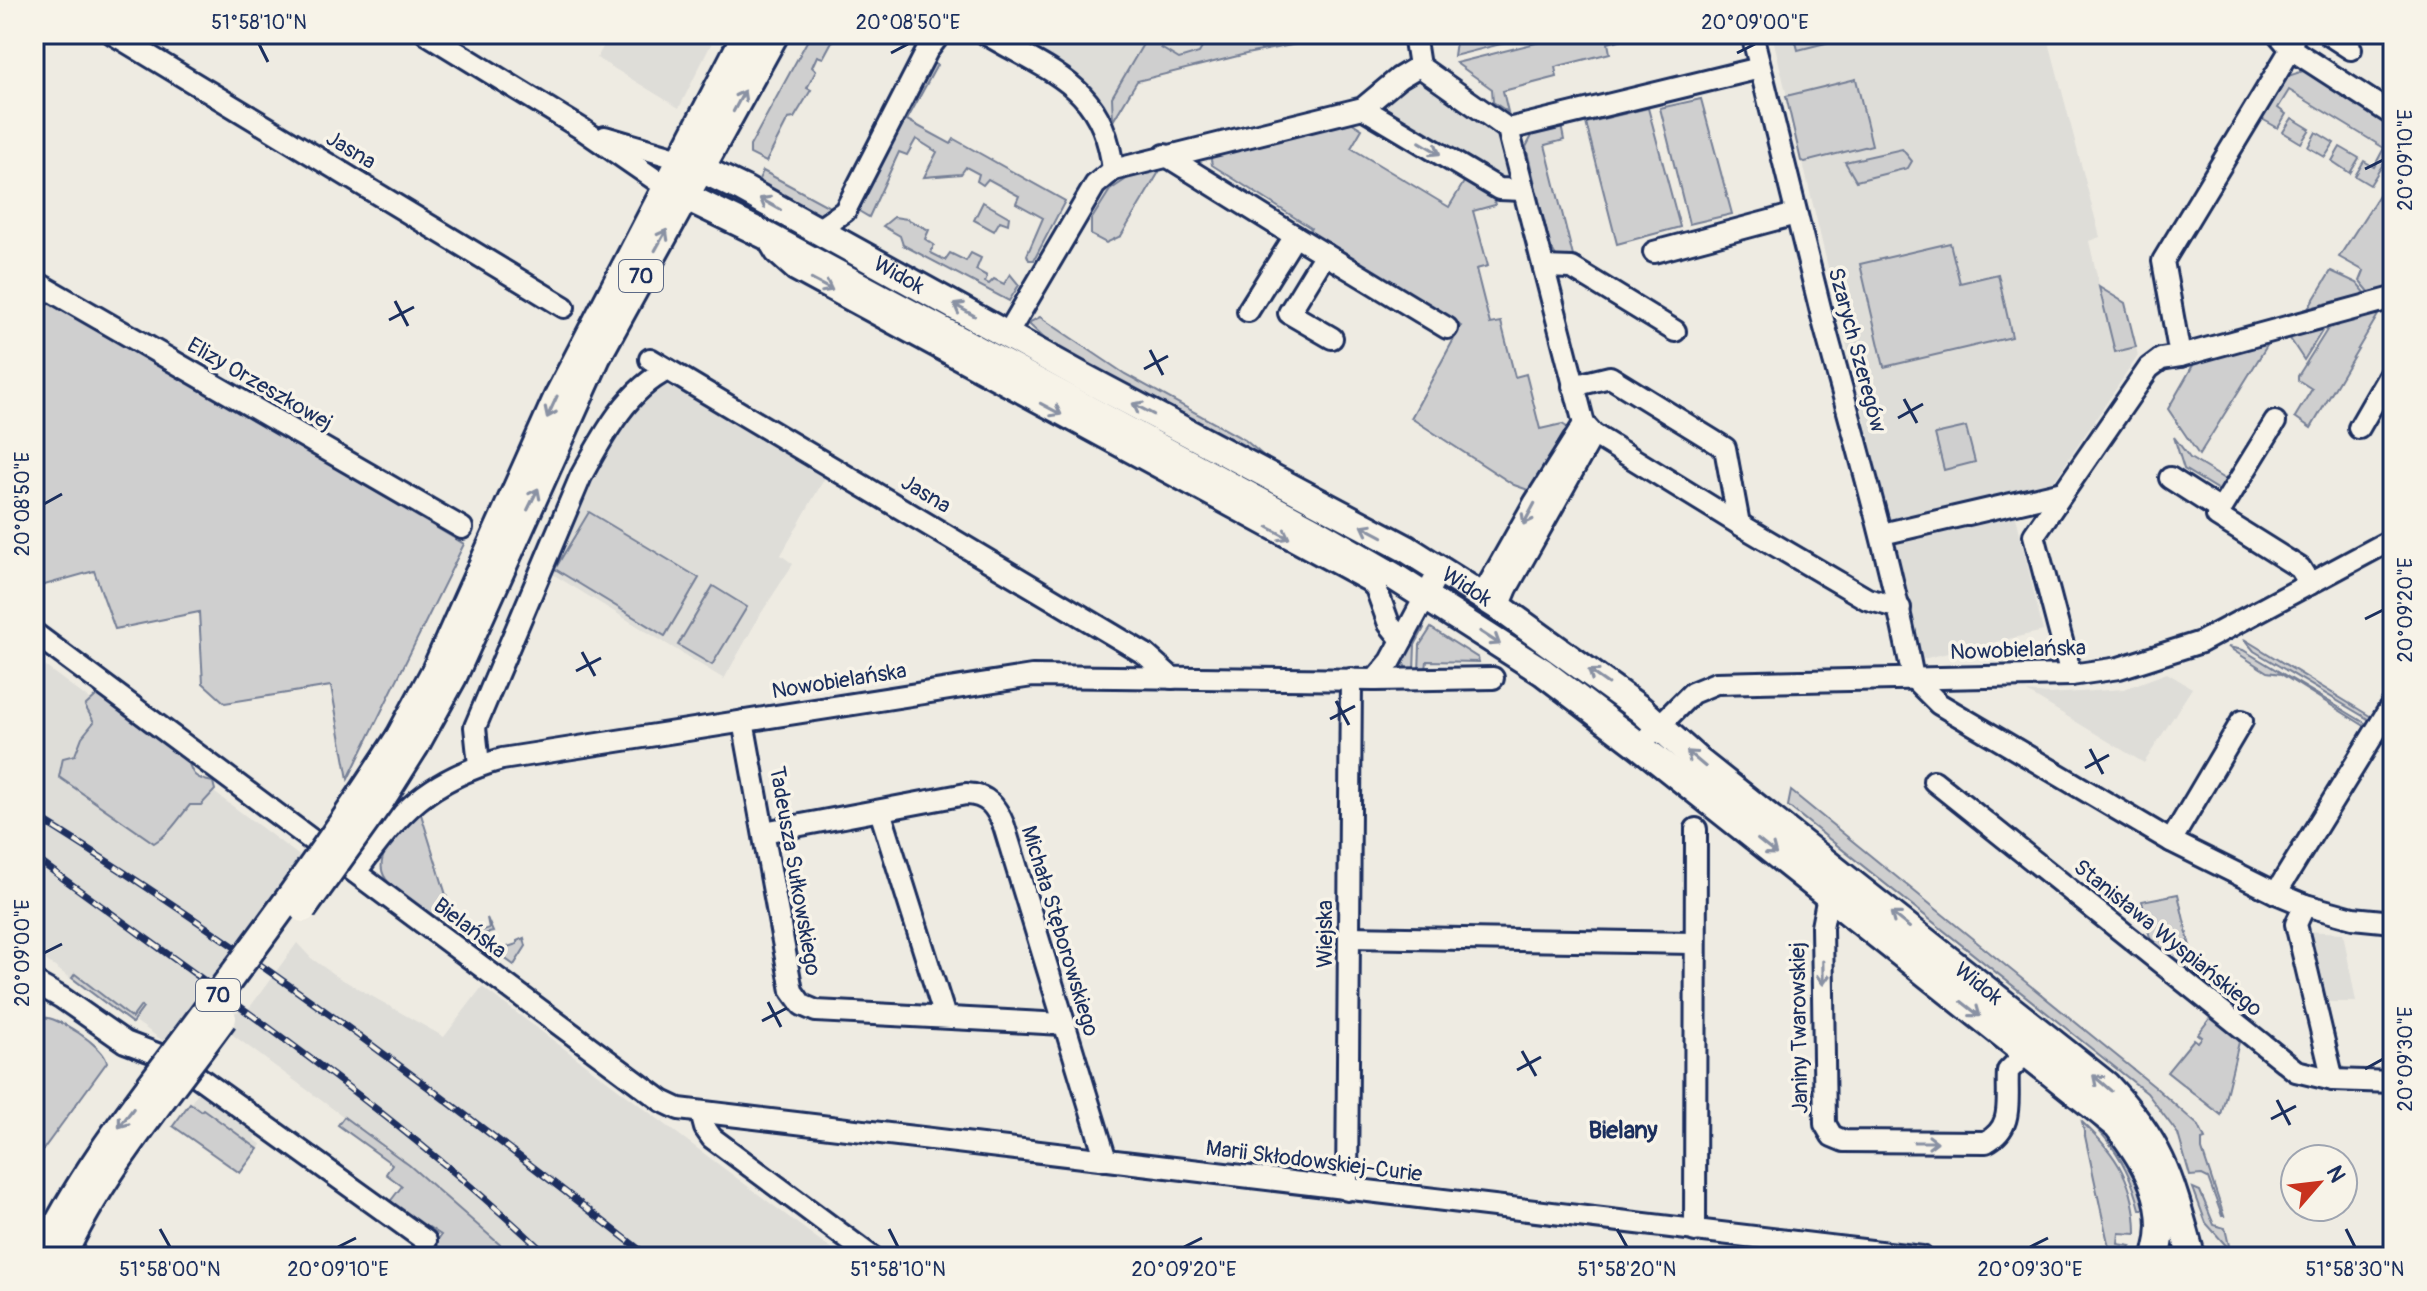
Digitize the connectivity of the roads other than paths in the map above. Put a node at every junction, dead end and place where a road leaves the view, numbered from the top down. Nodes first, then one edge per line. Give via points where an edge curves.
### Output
1 (113, 34) edge
2 (427, 34) edge
3 (775, 34) edge
4 (940, 34) edge
5 (986, 34) edge
6 (1414, 34) edge
7 (1752, 34) edge
8 (2328, 34) edge
9 (739, 36) edge
10 (2287, 39) edge
11 (2351, 49) dead end
12 (1419, 66) junction
13 (1760, 68) junction
14 (1363, 108) junction
15 (2393, 115) edge
16 (582, 129) junction
17 (1508, 129) junction
18 (1165, 155) junction
19 (691, 163) junction
20 (1113, 170) junction
21 (1523, 190) junction
22 (676, 191) junction
23 (1796, 214) junction
24 (818, 230) junction
25 (765, 235) junction
26 (1295, 236) junction
27 (1654, 252) dead end
28 (1325, 254) junction
29 (1544, 267) junction
30 (34, 281) edge
31 (2393, 298) edge
32 (564, 307) dead end
33 (1248, 311) dead end
34 (1447, 328) dead end
35 (1675, 331) dead end
36 (1008, 333) junction
37 (1332, 338) dead end
38 (2180, 356) junction
39 (650, 359) dead end
40 (2393, 369) edge
41 (668, 370) junction
42 (1573, 386) junction
43 (2275, 422) dead end
44 (2359, 428) dead end
45 (1589, 429) junction
46 (2170, 478) dead end
47 (2063, 492) junction
48 (2220, 510) junction
49 (1739, 524) junction
50 (462, 528) dead end
51 (1882, 534) junction
52 (2393, 539) edge
53 (1440, 569) junction
54 (2310, 584) junction
55 (1425, 597) junction
56 (1491, 601) junction
57 (1900, 608) junction
58 (34, 633) edge
59 (1402, 640) junction
60 (2071, 675) junction
61 (1172, 678) junction
62 (1493, 678) dead end
63 (1913, 678) junction
64 (1351, 679) junction
65 (1375, 680) junction
66 (2393, 703) edge
67 (743, 721) junction
68 (2242, 721) dead end
69 (1659, 725) junction
70 (2385, 733) edge
71 (408, 741) junction
72 (1640, 746) junction
73 (479, 765) junction
74 (1934, 781) dead end
75 (880, 811) junction
76 (1696, 829) dead end
77 (764, 832) junction
78 (2171, 841) junction
79 (356, 872) junction
80 (2276, 893) junction
81 (1828, 896) junction
82 (2305, 905) junction
83 (2393, 922) edge
84 (1349, 937) junction
85 (1694, 943) junction
86 (35, 986) edge
87 (945, 1017) junction
88 (1063, 1024) junction
89 (2026, 1053) junction
90 (2333, 1080) junction
91 (2393, 1082) edge
92 (701, 1113) junction
93 (1106, 1160) junction
94 (1347, 1190) junction
95 (1695, 1231) junction
96 (426, 1241) dead end
97 (2197, 1252) edge
98 (1897, 1255) edge
99 (2155, 1255) edge
100 (38, 1256) edge
101 (62, 1257) edge
102 (872, 1257) edge
103 (1922, 1257) edge

1 - 32 street, Jasna
2 - 16 street, Widok
19 -> 3 main road, 70
4 - 24 street via 845,211
5 - 20 street via 1080,90 1099,117
6 - 12 street
7 - 13 street, Szarych Szeregów
8 - 11 street
9 - 19 main road, 70
10 - 15 street
10 - 38 street via 2163,261
12 - 14 street
12 - 17 street
13 - 17 street
13 - 23 street, Szarych Szeregów
14 - 18 street
14 -> 21 street via 1499,189
16 - 19 street, Widok
16 - 22 street, Widok
17 - 21 street
18 - 20 street
18 - 26 street
19 - 22 main road, 70
24 -> 19 main road, Widok
20 - 36 street via 1095,185
21 - 29 street
22 - 25 main road, Widok
22 - 71 main road, 70 via 558,396
23 - 27 street
23 - 51 street, Szarych Szeregów
36 -> 24 main road, Widok
25 - 55 main road, Widok via 1315,531
25 -> 59 street, Widok via 795,270 1369,581
26 - 28 street
26 - 33 street
28 - 34 street
28 - 37 street via 1289,313
29 - 35 street via 1572,268
29 - 42 street
30 - 50 street, Elizy Orzeszkowej
31 - 38 street
53 -> 36 main road, Widok
38 - 47 street via 2161,359 2149,368
39 - 41 street, Jasna
40 - 44 street
41 - 61 street, Jasna via 1145,654
41 - 73 street via 626,406 581,476 475,727
42 - 45 street
42 - 49 street via 1610,377 1725,448
43 - 48 street
45 - 49 street
45 - 56 street via 1507,588
46 - 48 street
47 - 51 street
47 - 60 street via 2034,535
48 - 54 street via 2217,516 2300,568
49 - 57 street via 1867,599
51 - 57 street, Szarych Szeregów
52 - 54 street, Nowobielańska
53 - 55 street
53 - 56 main road, Widok
54 - 60 street, Nowobielańska via 2179,651
55 - 59 street
55 -> 72 main road, Widok via 1543,672
69 -> 56 main road, Widok
57 - 63 street, Szarych Szeregów
58 - 79 street, Bielańska
59 - 65 street
60 - 63 street, Nowobielańska
61 - 64 street, Nowobielańska
61 - 67 street, Nowobielańska via 1032,676
62 - 65 street, Nowobielańska
63 - 69 street, Nowobielańska via 1716,683 1692,693
63 - 78 street via 1939,704
64 - 65 street, Nowobielańska
64 - 84 street, Wiejska
66 - 70 street
67 - 73 street, Nowobielańska
67 - 77 street, Tadeusza Sułkowskiego
68 - 78 street
69 - 72 street, Nowobielańska
97 -> 69 main road, Widok via 2158,1153 2141,1123 2106,1085
70 - 80 street
71 -> 100 main road, 70, bridge via 366,790 84,1177
71 - 101 main road, 70, bridge via 381,800 109,1174
72 -> 81 main road, Widok
73 - 79 street, Nowobielańska via 413,802
74 - 90 street, Stanisława Wyspiańskiego via 2296,1071
75 - 77 street, Michała Stęborowskiego
75 - 87 street
75 - 88 street, Michała Stęborowskiego via 966,794 994,805
76 - 85 street
77 - 87 street, Tadeusza Sułkowskiego via 792,991 802,1005 816,1011
78 - 80 street
79 - 92 street, Bielańska via 662,1101
80 - 82 street
81 -> 89 main road, Widok
81 -> 89 street, Janiny Twarowskiej via 1822,927 1825,1124 1832,1136 1844,1141 1986,1142 1998,1136 2007,1120 2008,1071
82 - 83 street
82 - 90 street via 2296,924
84 - 85 street
84 - 94 street, Wiejska
85 - 95 street
86 - 96 street via 129,1044 194,1074
87 - 88 street, Tadeusza Sułkowskiego
88 - 93 street, Michała Stęborowskiego
89 - 99 main road, Widok via 2100,1109 2131,1142 2161,1206 2163,1234
90 - 91 street, Stanisława Wyspiańskiego
92 - 93 street, Marii Skłodowskiej-Curie
92 - 102 street via 712,1138
93 - 94 street, Marii Skłodowskiej-Curie
94 - 95 street, Marii Skłodowskiej-Curie
95 - 98 street, Marii Skłodowskiej-Curie
97 - 99 main road via 2167,1248
98 - 103 street, Marii Skłodowskiej-Curie

